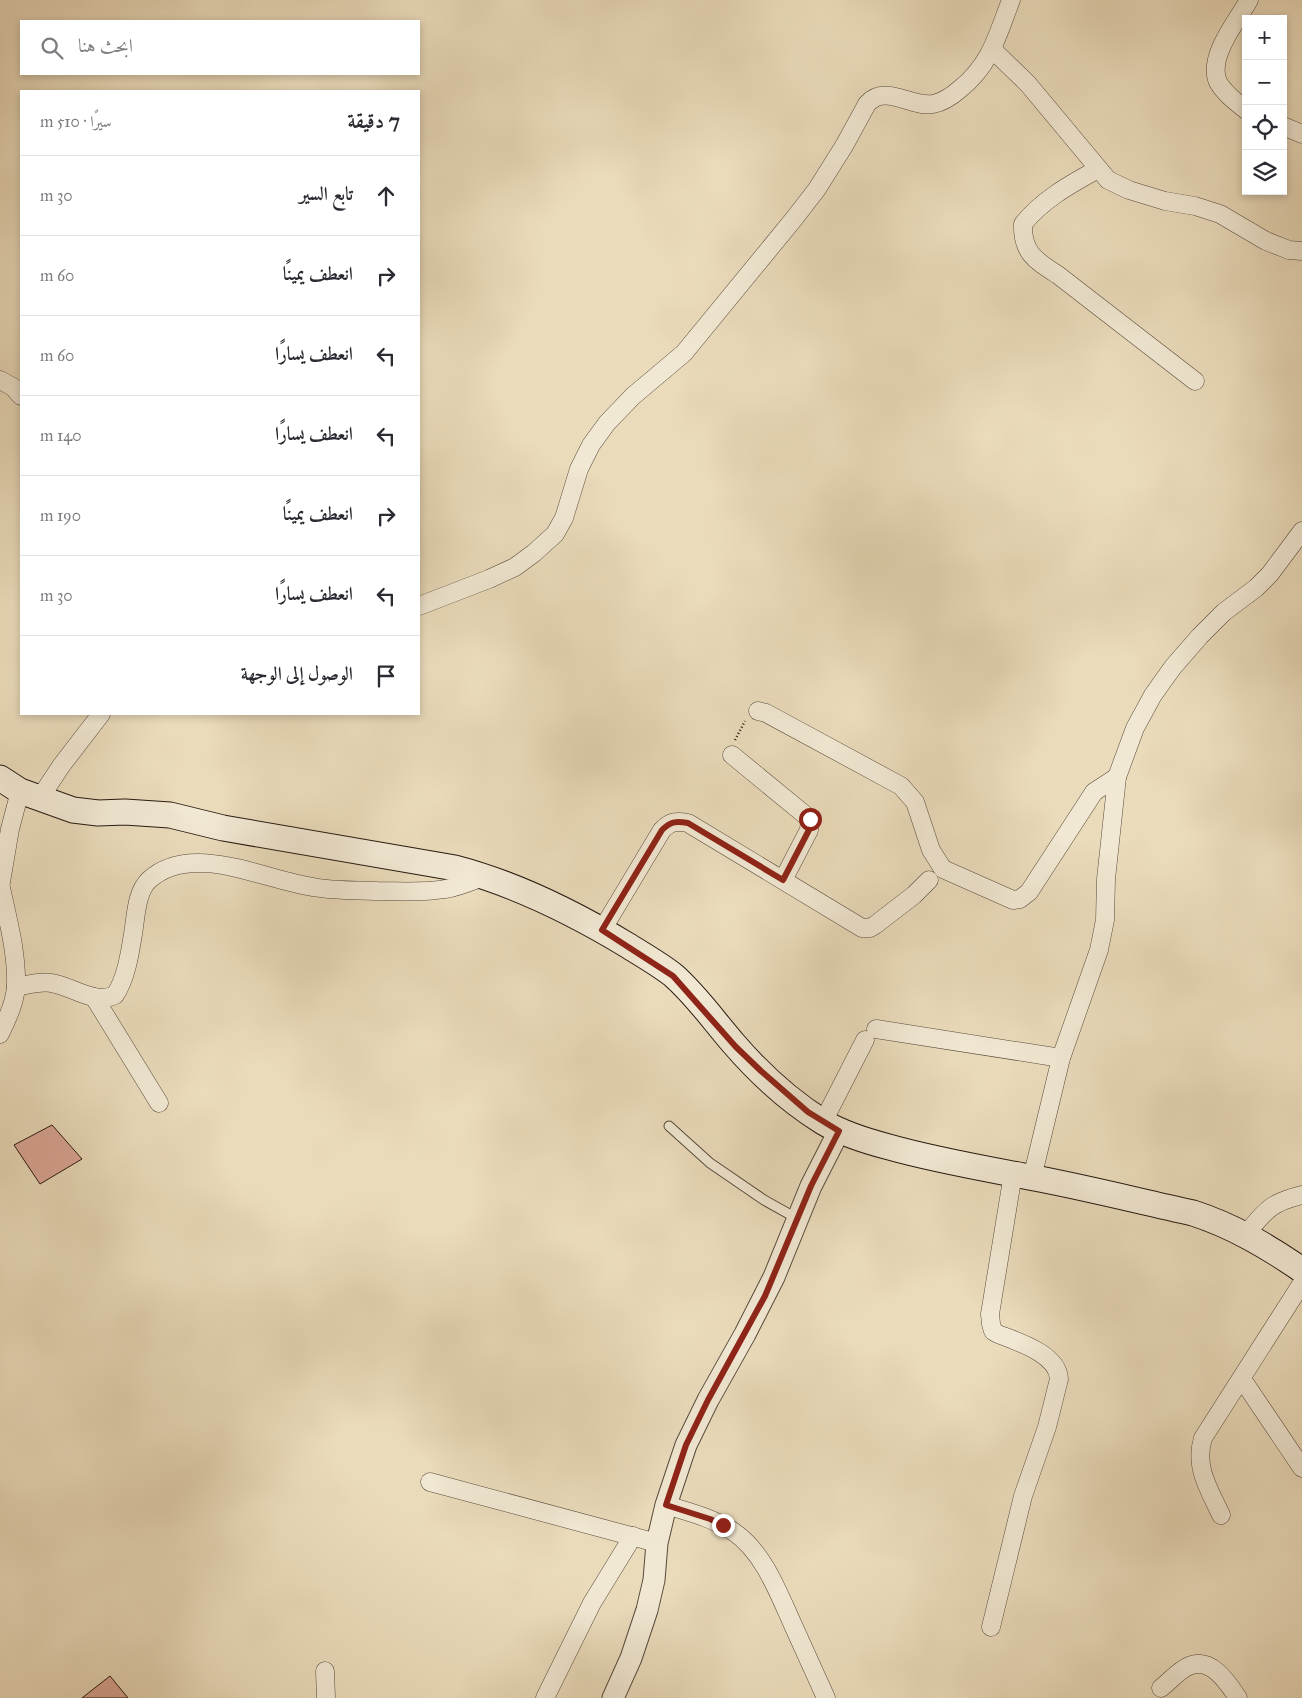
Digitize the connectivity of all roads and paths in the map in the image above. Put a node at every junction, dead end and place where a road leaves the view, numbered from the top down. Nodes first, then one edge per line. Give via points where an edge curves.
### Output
1 (1011, 0) edge
2 (1249, 0) edge
3 (992, 49) junction
4 (1242, 107) edge
5 (1287, 128) edge
6 (1302, 134) edge
7 (1098, 169) junction
8 (1302, 251) edge
9 (0, 380) edge
10 (1195, 381) dead end
11 (20, 395) edge
12 (1302, 531) edge
13 (420, 606) edge
14 (758, 710) joint
15 (100, 715) edge
16 (732, 755) joint
17 (1117, 777) junction
18 (20, 789) edge
19 (485, 876) junction
20 (783, 880) junction
21 (929, 880) dead end
22 (1, 888) edge
23 (602, 930) junction
24 (16, 987) junction
25 (94, 997) junction
26 (0, 1034) edge
27 (1060, 1058) junction
28 (159, 1103) dead end
29 (669, 1126) dead end
30 (831, 1126) junction
31 (1022, 1176) junction
32 (1302, 1195) edge
33 (798, 1219) junction
34 (1246, 1234) junction
35 (1302, 1270) edge
36 (1302, 1283) edge
37 (1242, 1379) junction
38 (1302, 1468) edge
39 (430, 1482) dead end
40 (666, 1505) junction
41 (1221, 1515) dead end
42 (633, 1536) junction
43 (657, 1543) junction
44 (991, 1627) dead end
45 (325, 1671) dead end
46 (1161, 1688) dead end
47 (326, 1698) edge
48 (545, 1698) edge
49 (613, 1698) edge
50 (826, 1698) edge
51 (1238, 1698) edge

1 - 3 street
2 - 4 street via 1222,46 1215,69 1218,82
3 - 7 street via 1028,84
3 - 13 street via 971,80 948,99 921,104 890,95 872,98 817,189 793,220 684,353 634,396 591,445 555,534 515,567
5 - 6 street
7 - 8 street via 1108,180 1129,190 1220,214 1266,241 1289,250
7 - 10 street via 1063,189 1029,216 1023,224 1027,249 1034,259
9 - 11 street
12 - 17 street via 1270,574 1224,612 1173,667 1152,695 1135,728
14 - 16 path via 743,723 732,747
14 - 17 street via 901,786 915,802 931,850 943,869 1013,900 1029,892 1094,792
15 - 18 street via 60,766
16 - 20 street via 810,819 809,830
17 - 27 street via 1105,920 1099,950
18 - 19 main road via 73,810 170,815 223,828
18 - 22 street
19 - 23 main road via 520,889
19 - 25 street via 446,889 340,890 283,882 206,863 170,867 148,880 141,892 118,991 105,999
20 - 21 street via 862,928 875,925
20 - 23 street via 688,823 676,821 662,830
22 - 24 street via 12,943
23 - 30 main road via 673,976 761,1071
24 - 25 street via 49,982
24 - 26 street
25 - 28 street
27 - 30 street via 871,1035
27 - 31 street
29 - 33 lane via 710,1163
30 - 31 main road via 913,1154
30 - 33 street
31 - 34 main road via 1193,1213
31 - 44 street via 993,1294 991,1324 998,1334 1044,1355 1054,1364 1059,1379 1047,1427 1023,1496
32 - 34 street via 1273,1205
33 - 40 street via 765,1296 686,1445
34 - 35 main road
36 - 37 street
37 - 38 street
37 - 41 street via 1199,1449 1204,1479
39 - 42 street
40 - 43 street
40 - 50 street via 723,1525 750,1546 774,1585
42 - 43 street
42 - 48 street via 592,1603
43 - 49 street via 647,1610
45 - 47 street
46 - 51 street via 1190,1665 1201,1664 1221,1675

